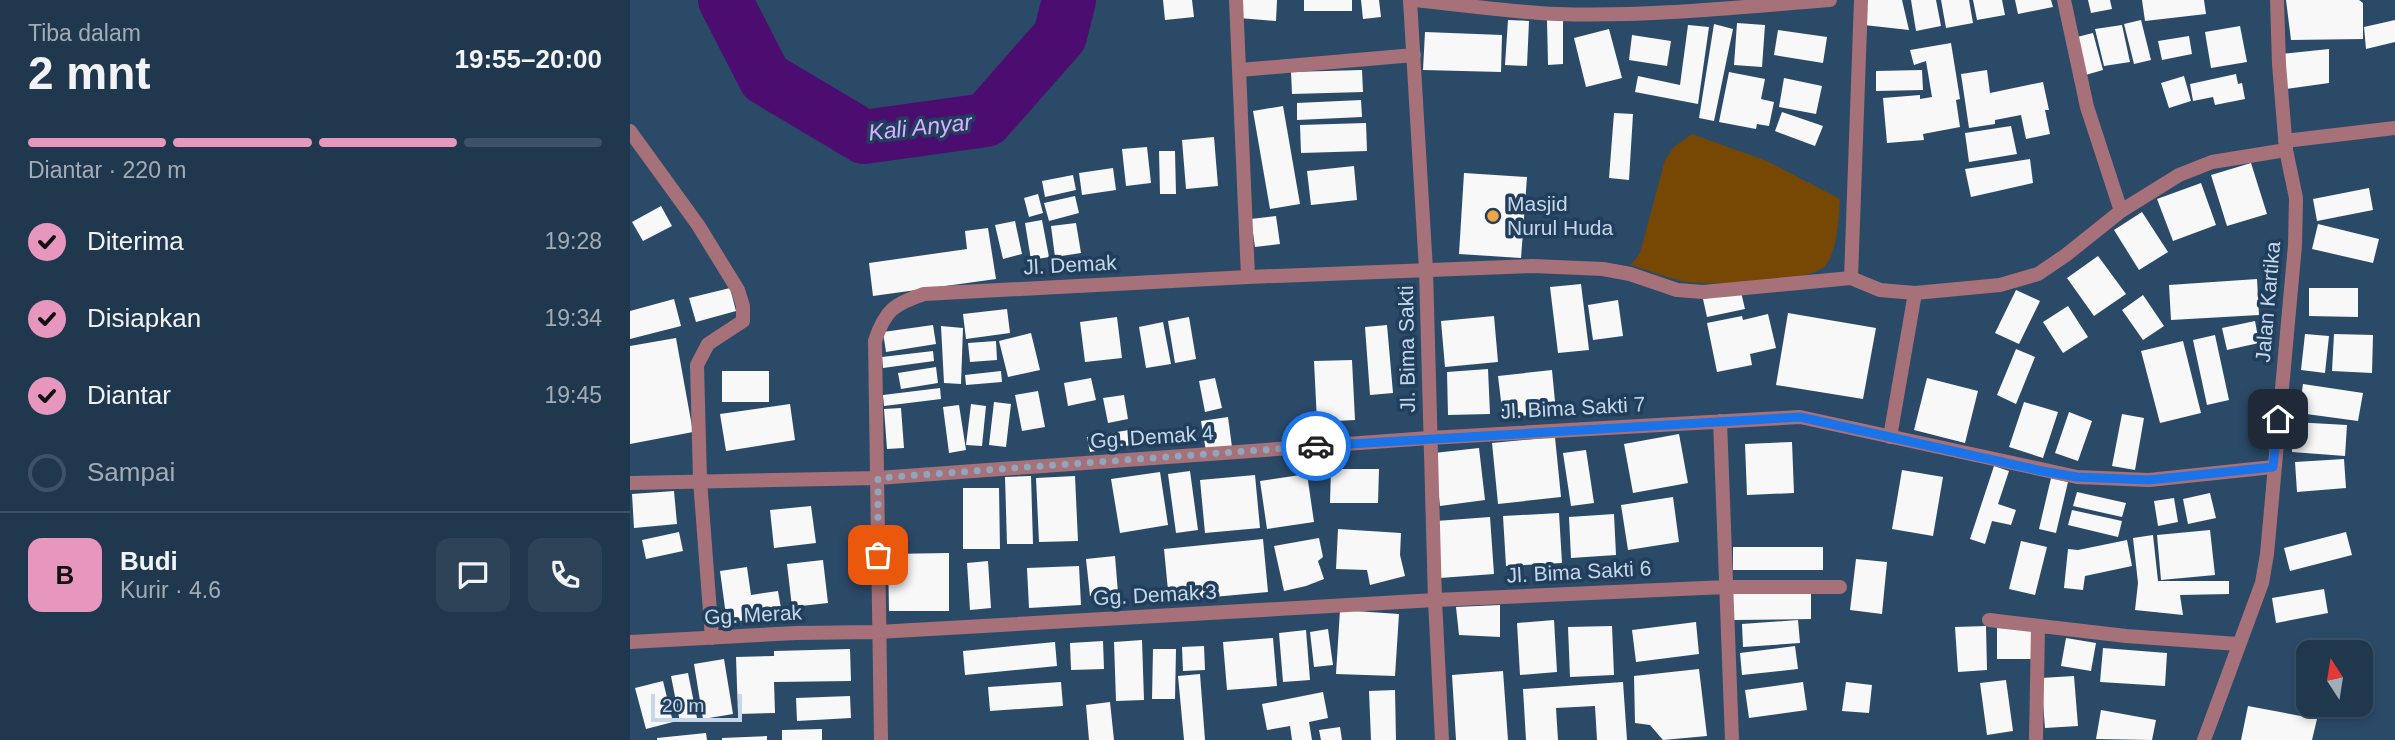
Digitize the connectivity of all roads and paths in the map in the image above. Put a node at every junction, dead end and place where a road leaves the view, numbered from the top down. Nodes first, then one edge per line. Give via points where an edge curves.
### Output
1 (1236, 0) edge
2 (1412, 0) edge
3 (1830, 0) edge
4 (1861, 0) edge
5 (2064, 0) edge
6 (2277, 0) edge
7 (1414, 55) junction
8 (1240, 70) junction
9 (2395, 128) edge
10 (630, 131) edge
11 (2286, 146) junction
12 (636, 153) edge
13 (2121, 211) junction
14 (1426, 270) junction
15 (1248, 277) junction
16 (1851, 278) junction
17 (1915, 293) junction
18 (1720, 421) junction
19 (1890, 437) junction
20 (1429, 438) junction
21 (2273, 467) junction
22 (878, 478) junction
23 (701, 480) junction
24 (630, 483) edge
25 (1726, 587) junction
26 (1840, 587) dead end
27 (1435, 600) junction
28 (1989, 620) dead end
29 (2038, 626) junction
30 (878, 632) junction
31 (712, 638) junction
32 (630, 642) edge
33 (2238, 644) junction
34 (881, 740) edge
35 (1442, 740) edge
36 (1732, 740) edge
37 (2036, 740) edge
38 (2204, 740) edge

1 - 8 street
2 - 3 street via 1583,14 1664,14
2 - 7 street, Jl. Bima Sakti
4 - 16 street
5 - 13 street via 2087,107
6 - 11 street, Jalan Kartika
7 - 8 street
7 - 14 street, Jl. Bima Sakti
8 - 15 street
9 - 11 street
10 - 12 street
11 - 13 street via 2213,162 2179,175
11 - 21 street, Jalan Kartika via 2296,198 2295,245
12 - 23 street via 698,225 743,306 743,321 708,344 697,365
13 - 17 street via 2038,274 2000,285
14 - 15 street, Jl. Demak
14 - 16 street, Jl. Demak via 1603,269 1677,290 1703,292
14 - 20 street, Jl. Bima Sakti
15 - 22 street, Jl. Demak via 924,294 903,302 881,322 875,341
16 - 17 street via 1880,290
17 - 19 street
18 - 19 street, Jl. Bima Sakti 7 via 1800,417
18 - 20 street, Jl. Bima Sakti 7
18 - 25 street
19 - 21 street, Jl. Bima Sakti 7 via 2077,477 2149,480
20 - 22 street, Gg. Demak 4
20 - 27 street, Jl. Bima Sakti
21 - 33 street, Jalan Kartika via 2262,583
22 - 23 street, Gg. Demak 4
22 - 30 street, Jl. Demak
23 - 24 street, Gg. Demak 4
23 - 31 street
25 - 26 street, Jl. Bima Sakti 6
25 - 27 street, Jl. Bima Sakti 6
25 - 36 street
27 - 30 street, Gg. Demak 3
27 - 35 street, Jl. Bima Sakti
28 - 29 street
29 - 33 street
29 - 37 street
30 - 31 street, Gg. Merak
30 - 34 street, Jl. Demak
31 - 32 street, Gg. Merak
33 - 38 street, Jalan Kartika

